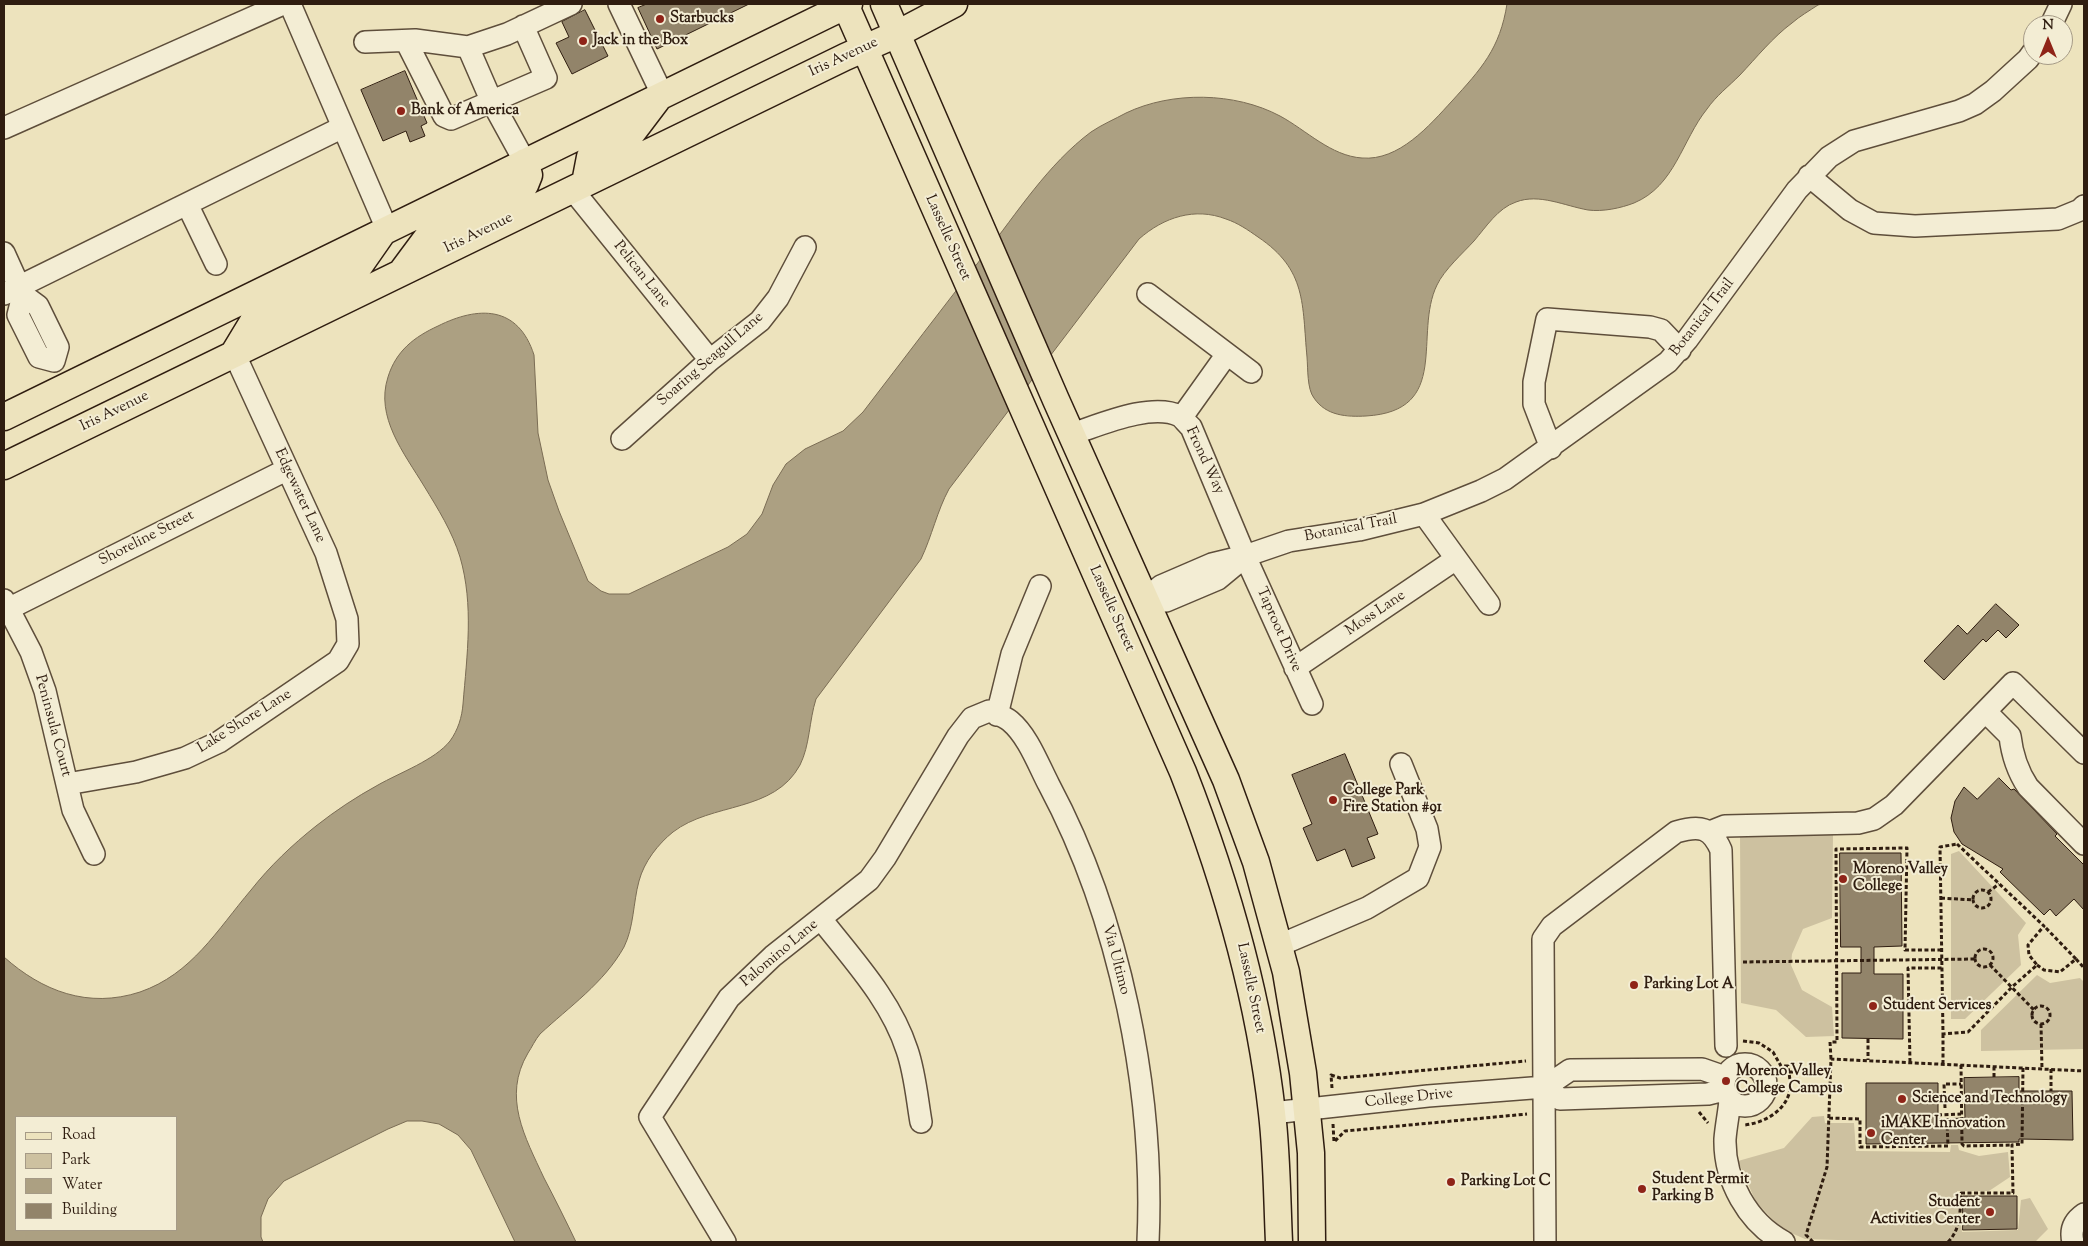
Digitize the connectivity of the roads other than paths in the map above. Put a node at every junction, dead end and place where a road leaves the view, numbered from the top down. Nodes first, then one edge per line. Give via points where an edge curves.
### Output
1 (283, 4) edge
2 (290, 4) edge
3 (571, 4) edge
4 (619, 4) edge
5 (846, 4) edge
6 (884, 4) edge
7 (954, 4) edge
8 (523, 26) junction
9 (898, 33) junction
10 (406, 41) junction
11 (364, 42) dead end
12 (468, 47) junction
13 (866, 48) junction
14 (2023, 64) edge
15 (662, 94) junction
16 (491, 100) junction
17 (4, 128) edge
18 (343, 128) junction
19 (525, 162) junction
20 (1809, 176) junction
21 (578, 186) junction
22 (186, 204) junction
23 (2084, 206) edge
24 (385, 230) junction
25 (805, 247) dead end
26 (4, 254) edge
27 (216, 264) dead end
28 (401, 272) junction
29 (15, 291) edge
30 (1148, 294) dead end
31 (43, 317) junction
32 (24, 326) junction
33 (1680, 350) junction
34 (234, 353) junction
35 (1227, 354) junction
36 (710, 360) junction
37 (54, 361) junction
38 (1251, 372) dead end
39 (66, 386) junction
40 (4, 417) edge
41 (1182, 417) junction
42 (1031, 429) junction
43 (1072, 434) junction
44 (622, 440) dead end
45 (1551, 448) junction
46 (4, 466) edge
47 (286, 470) junction
48 (1424, 514) junction
49 (1245, 556) junction
50 (1456, 559) junction
51 (1040, 586) dead end
52 (1145, 599) junction
53 (1489, 604) dead end
54 (6, 605) edge
55 (348, 644) joint
56 (1295, 668) junction
57 (1312, 704) dead end
58 (1986, 712) junction
59 (993, 713) junction
60 (2084, 754) edge
61 (1401, 764) dead end
62 (67, 784) junction
63 (1710, 832) junction
64 (2084, 844) edge
65 (94, 854) dead end
66 (821, 919) junction
67 (1280, 945) junction
68 (1726, 1046) dead end
69 (1545, 1087) junction
70 (1727, 1089) junction
71 (1306, 1109) junction
72 (1272, 1113) junction
73 (921, 1122) dead end
74 (2084, 1214) edge
75 (724, 1242) edge
76 (1148, 1242) edge
77 (1279, 1242) edge
78 (1312, 1242) edge
79 (1545, 1242) edge
80 (1784, 1242) edge
81 (2073, 1242) edge

1 - 17 street
2 - 18 street
3 - 8 street
4 - 15 street
5 - 13 main road, Lasselle Street
5 - 15 main road
6 - 9 main road
7 - 9 main road, Iris Avenue
8 - 12 street
8 - 16 street via 546,78
9 - 13 main road, Iris Avenue
9 - 43 main road
10 - 11 street
10 - 12 street
10 - 16 street via 444,116 451,119
12 - 16 street
13 - 21 main road, Iris Avenue
13 - 42 main road, Lasselle Street
14 - 20 street, Botanical Trail via 1975,104 1854,141 1828,157
15 - 19 main road
15 - 21 main road via 629,137 590,157
16 - 19 street
18 - 22 street
18 - 24 street
19 - 24 main road
19 - 28 main road via 529,175 525,185 512,195 429,235
20 - 23 street via 1850,210 1874,223 1915,226 2058,219
20 - 33 street, Botanical Trail
21 - 28 main road, Iris Avenue
21 - 36 street, Pelican Lane
22 - 27 street
22 - 29 street
24 - 34 main road via 360,265 257,315
24 - 39 main road
25 - 36 street, Soaring Seagull Lane via 772,306 760,320
26 - 29 street
28 - 34 main road, Iris Avenue
29 - 31 street via 38,306
29 - 32 street via 18,315
30 - 35 street
31 - 32 street
31 - 37 street via 58,348
32 - 37 street via 39,357
33 - 45 street, Botanical Trail via 1651,376
33 - 45 street via 1661,330 1650,327 1547,319 1534,382 1534,404
34 - 46 main road, Iris Avenue
34 - 47 street, Edgewater Lane
35 - 38 street
35 - 41 street
36 - 44 street, Soaring Seagull Lane
37 - 39 street
39 - 40 main road
41 - 43 street, Frond Way via 1157,412 1132,415
41 - 49 street, Frond Way via 1191,427
42 - 52 main road via 1054,445 1062,458 1122,593 1132,600
42 - 72 main road, Lasselle Street via 1203,823 1236,926 1257,1019
43 - 52 main road
45 - 48 street, Botanical Trail via 1482,491
47 - 54 street, Shoreline Street
47 - 55 street, Edgewater Lane via 326,554 347,619
48 - 49 street, Botanical Trail via 1359,530 1289,541
48 - 50 street
49 - 52 street, Botanical Trail via 1212,564 1161,586
49 - 56 street, Taproot Drive
50 - 53 street
50 - 56 street, Moss Lane
51 - 59 street via 1012,654
52 - 67 main road via 1226,780 1256,862
54 - 62 street, Peninsula Court via 32,652 45,691
55 - 62 street, Lake Shore Lane via 338,662 219,742 185,758 136,772
56 - 57 street, Taproot Drive
58 - 60 street via 2012,684
58 - 63 street via 1894,806 1874,819 1858,823 1725,826
58 - 64 street via 2010,736 2011,750 2028,787
59 - 66 street, Palomino Lane via 972,718 869,880
59 - 76 street, Via Ultimo via 1010,720 1024,738 1061,808 1083,859 1118,966 1146,1129
61 - 67 street via 1427,829 1430,847 1418,878 1367,908
62 - 65 street, Peninsula Court via 73,810
63 - 68 street via 1721,850
63 - 69 street via 1701,828 1676,832 1547,931 1544,938
66 - 73 street via 896,1022 907,1051
66 - 75 street, Palomino Lane via 773,956 730,998 650,1117
67 - 71 main road via 1304,1073
69 - 70 street via 1560,1099 1708,1094
69 - 70 street, College Drive via 1570,1070 1702,1068
69 - 71 street, College Drive
69 - 79 street
70 - 80 street via 1725,1138 1727,1164 1734,1186 1759,1223
71 - 72 street, College Drive
71 - 78 main road via 1311,1153
72 - 77 main road, Lasselle Street
74 - 81 street via 2073,1226

